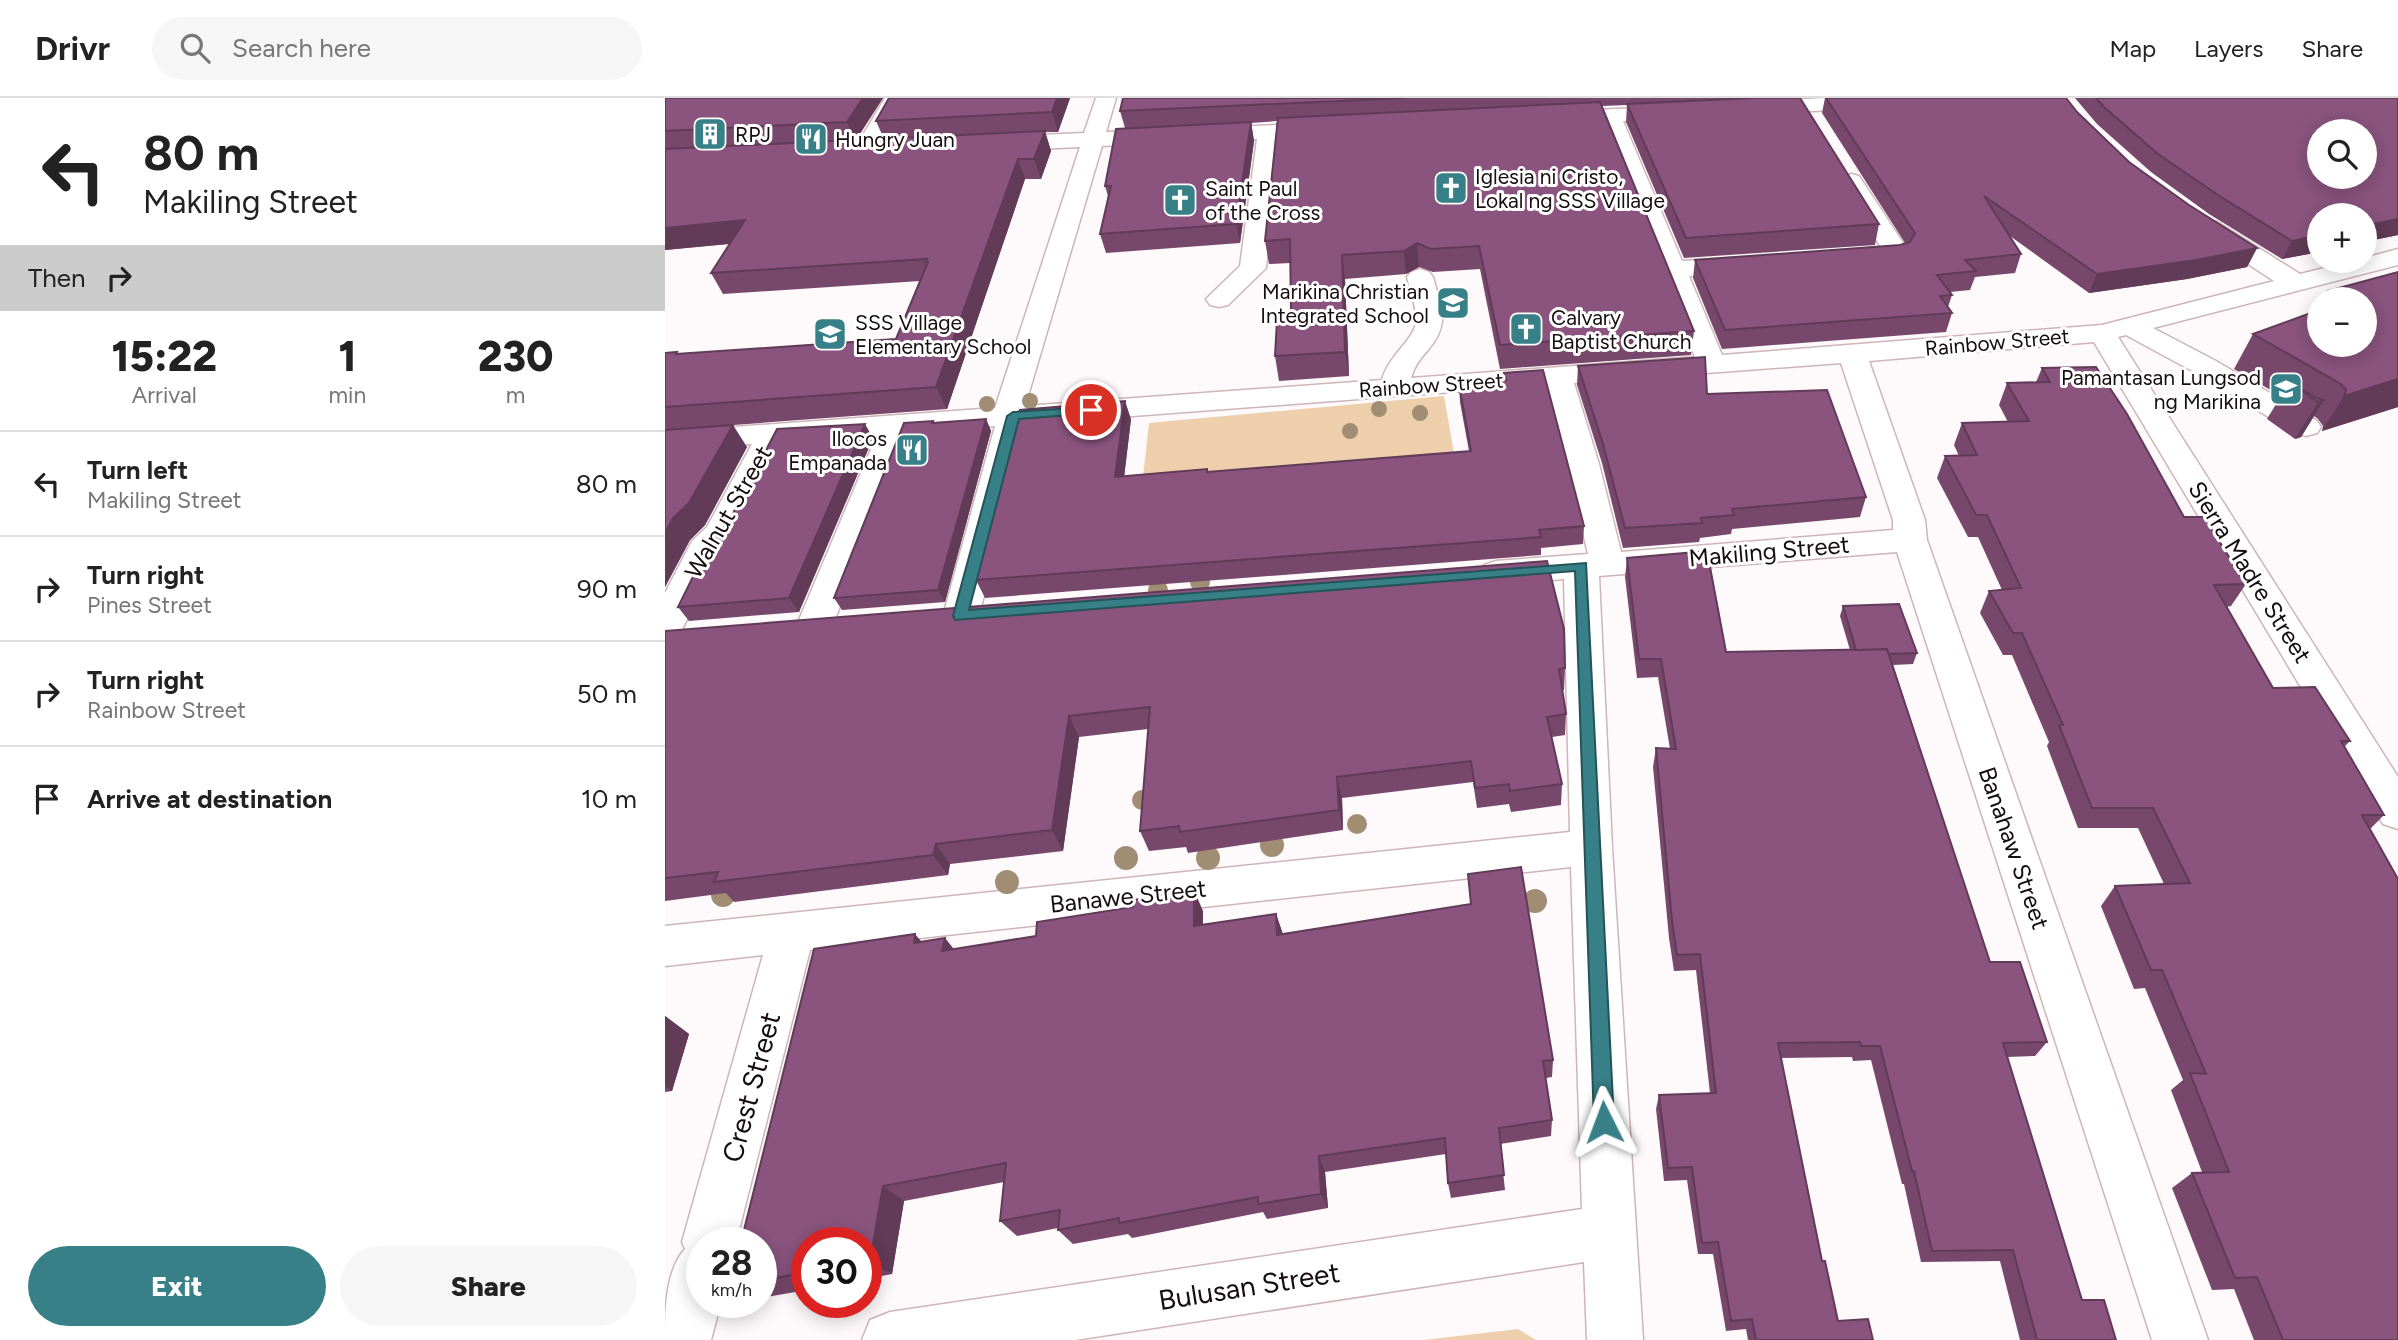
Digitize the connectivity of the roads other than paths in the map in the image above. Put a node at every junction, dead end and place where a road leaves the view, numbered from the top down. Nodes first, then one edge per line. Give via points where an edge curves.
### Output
1 (895, 98) edge
2 (1106, 98) edge
3 (1953, 98) edge
4 (1834, 100) edge
5 (1803, 105) junction
6 (1734, 109) edge
7 (1692, 111) edge
8 (1610, 116) junction
9 (1531, 120) edge
10 (1817, 127) edge
11 (1353, 128) edge
12 (1268, 132) junction
13 (1093, 141) junction
14 (971, 145) edge
15 (891, 149) edge
16 (865, 150) junction
17 (839, 151) edge
18 (1838, 161) edge
19 (2186, 212) edge
20 (2398, 257) edge
21 (1835, 259) edge
22 (2377, 262) edge
23 (1767, 264) edge
24 (1672, 270) junction
25 (2331, 273) edge
26 (2376, 273) edge
27 (1420, 277) dead end
28 (2398, 279) edge
29 (2294, 282) junction
30 (1219, 299) dead end
31 (2115, 330) junction
32 (1852, 354) junction
33 (1711, 364) junction
34 (1557, 376) junction
35 (1395, 388) junction
36 (1010, 416) junction
37 (896, 425) junction
38 (2306, 428) dead end
39 (773, 433) junction
40 (665, 441) edge
41 (1909, 540) junction
42 (1594, 565) junction
43 (1459, 576) edge
44 (1000, 613) edge
45 (853, 624) edge
46 (674, 635) edge
47 (2398, 812) edge
48 (1591, 847) junction
49 (792, 932) junction
50 (665, 946) edge
51 (713, 1227) edge
52 (1609, 1231) junction
53 (689, 1318) edge
54 (683, 1340) edge
55 (890, 1340) edge
56 (1615, 1340) edge
57 (2180, 1340) edge

1 - 16 street
2 - 13 street
3 - 4 street
4 - 5 street
5 - 6 street
5 - 10 street
7 - 8 street
8 - 9 street
8 - 24 street
11 - 12 street
12 - 13 street
12 - 30 street via 1253,268
13 - 14 street
13 - 36 street
15 - 16 street
16 - 17 street
18 - 21 street via 1896,252
19 - 29 street
20 - 22 street, Rainbow Street
23 - 24 street
24 - 33 street
25 - 29 street, Rainbow Street
26 - 28 street
27 - 35 street via 1430,324 1403,358
29 - 31 street, Rainbow Street
31 - 32 street, Rainbow Street
31 - 38 street via 2218,362
31 - 47 street, Sierra Madre Street
32 - 33 street, Rainbow Street
32 - 41 street, Banahaw Street via 1909,520
33 - 34 street, Rainbow Street
34 - 35 street, Rainbow Street
34 - 42 street via 1583,464
35 - 36 street, Rainbow Street
36 - 37 street, Rainbow Street
36 - 44 street via 946,617
37 - 39 street, Rainbow Street
37 - 45 street via 800,628
39 - 40 street, Rainbow Street
39 - 46 street, Walnut Street via 720,534 704,549
41 - 42 street, Makiling Street
41 - 57 street, Banahaw Street
42 - 43 street, Makiling Street
42 - 48 street
48 - 49 street, Banawe Street
48 - 52 street
49 - 50 street, Banawe Street
49 - 51 street, Crest Street
52 - 55 street, Bulusan Street
52 - 56 street
53 - 54 street

